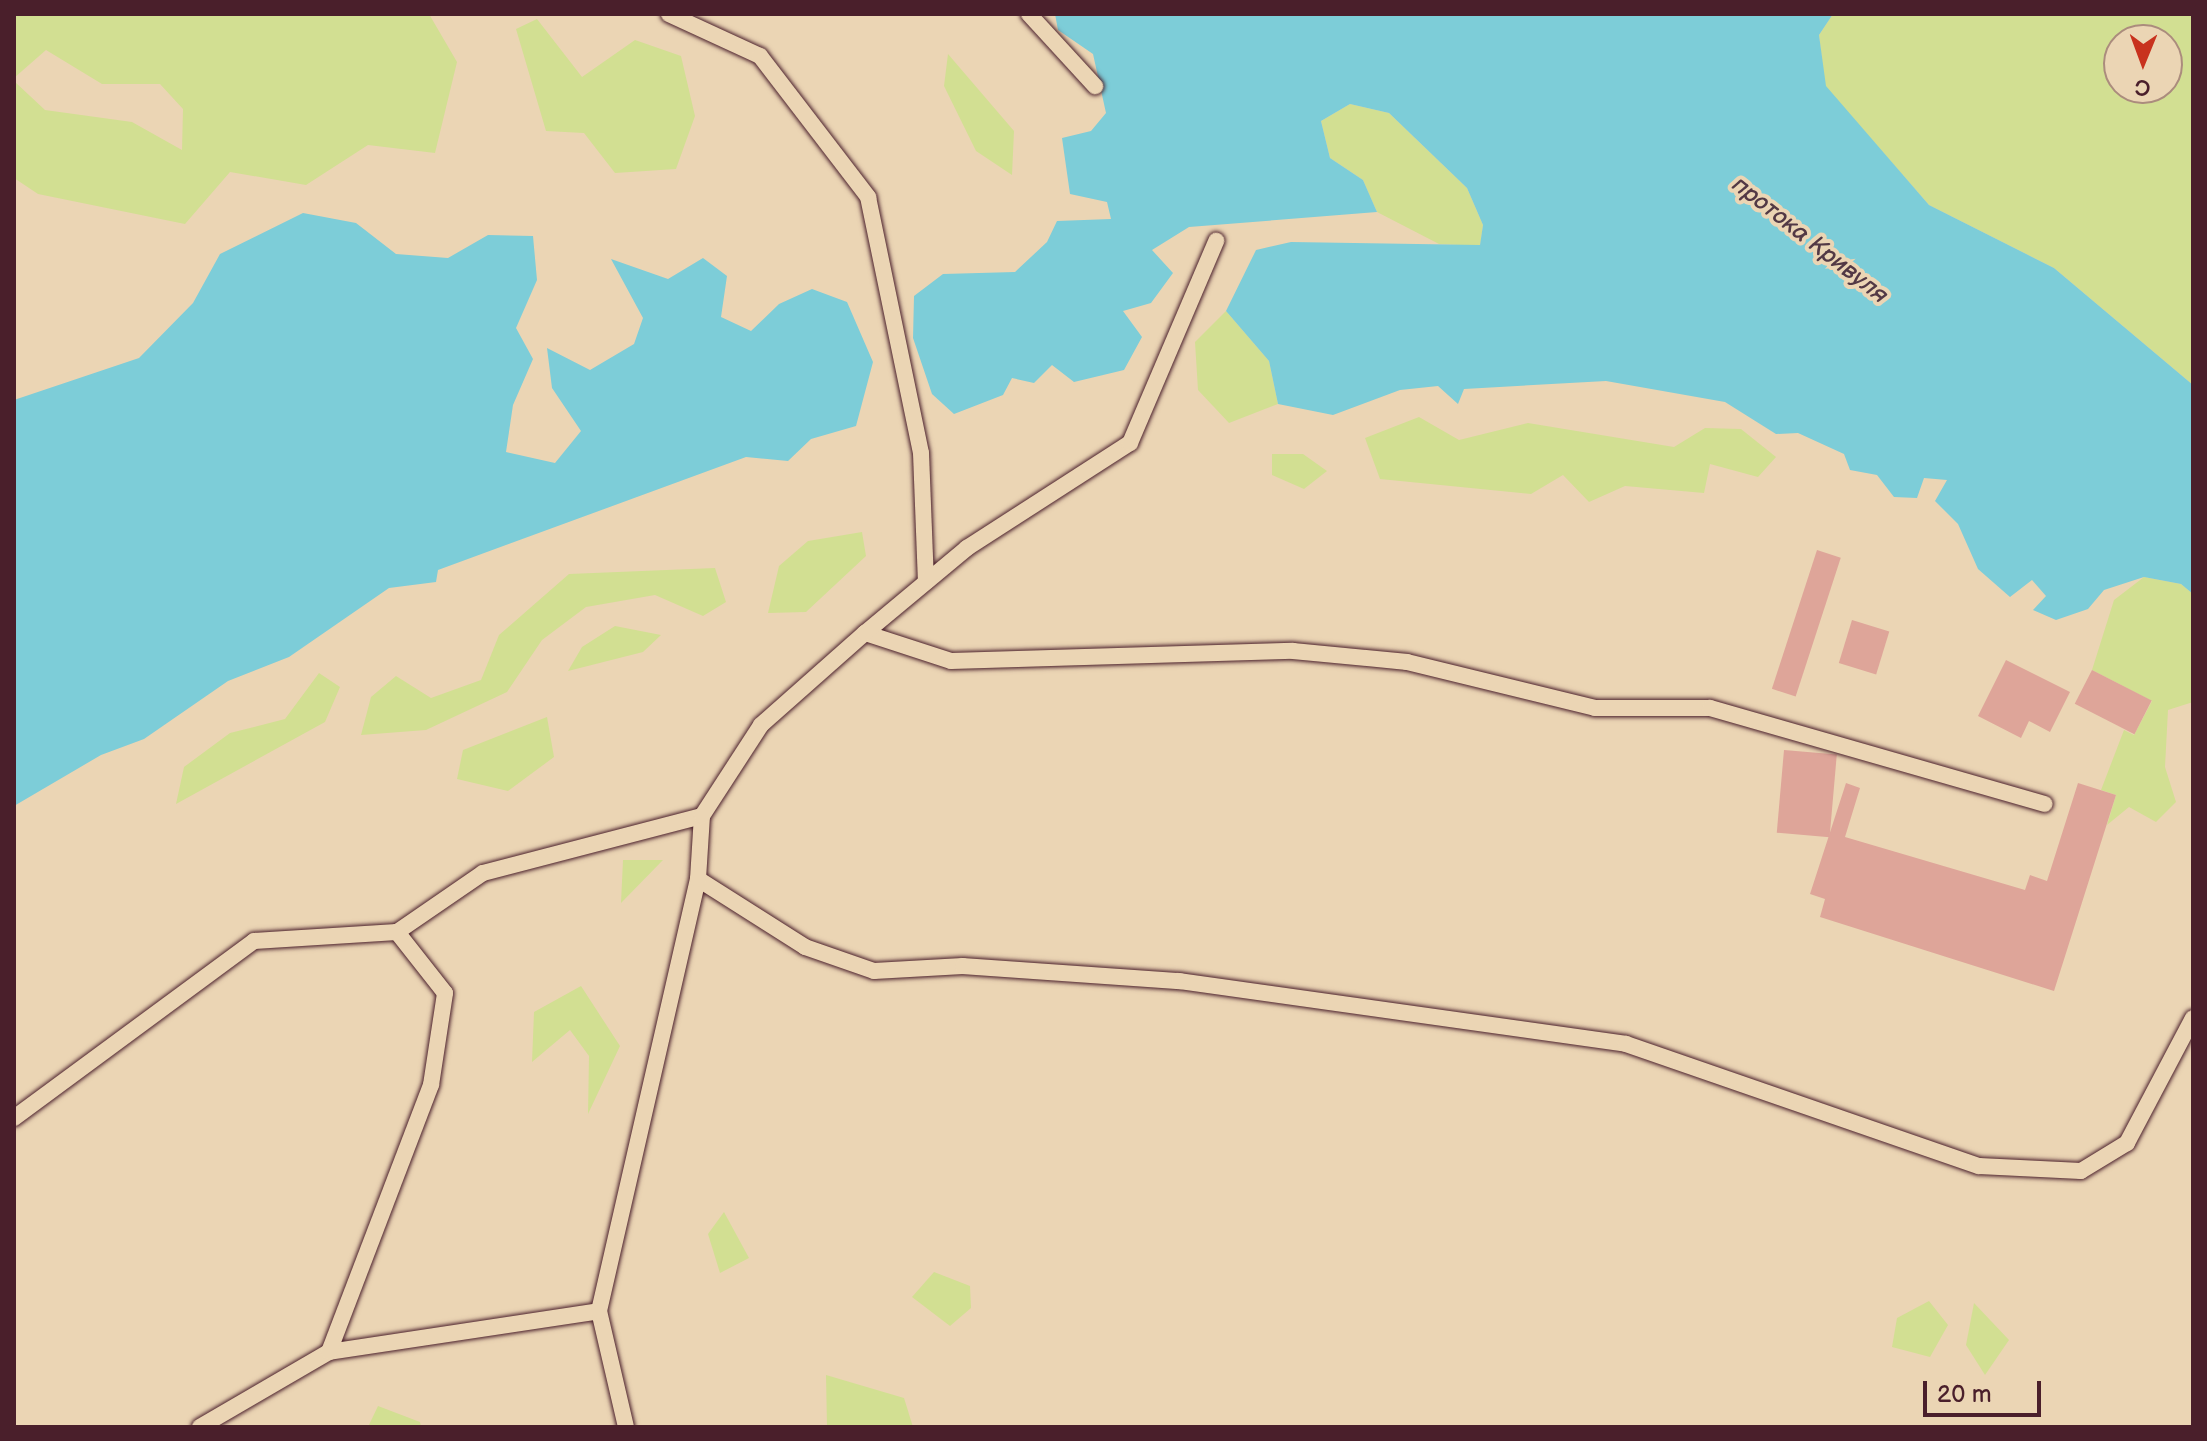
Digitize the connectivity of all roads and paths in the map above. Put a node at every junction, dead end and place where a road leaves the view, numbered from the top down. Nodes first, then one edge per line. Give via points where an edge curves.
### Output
1 (669, 14) edge
2 (1029, 14) edge
3 (1095, 86) dead end
4 (1216, 241) dead end
5 (926, 582) junction
6 (865, 633) junction
7 (2044, 804) dead end
8 (702, 816) junction
9 (698, 879) junction
10 (397, 932) junction
11 (2193, 1018) edge
12 (14, 1118) edge
13 (599, 1311) junction
14 (329, 1352) junction
15 (200, 1427) edge
16 (626, 1427) edge

1 - 5 lane via 760,56 868,197 921,453
2 - 3 lane
4 - 5 lane via 1130,443
5 - 6 lane
6 - 7 lane via 951,661 1293,651 1407,662 1595,708 1710,708
6 - 8 lane via 761,725
8 - 9 lane
8 - 10 lane via 483,873
9 - 11 lane via 805,947 874,971 963,966 1179,981 1626,1044 1979,1166 2081,1171 2127,1143
9 - 13 lane
10 - 12 lane via 254,941
10 - 14 lane via 445,993 431,1085
13 - 14 lane
13 - 16 lane
14 - 15 lane

